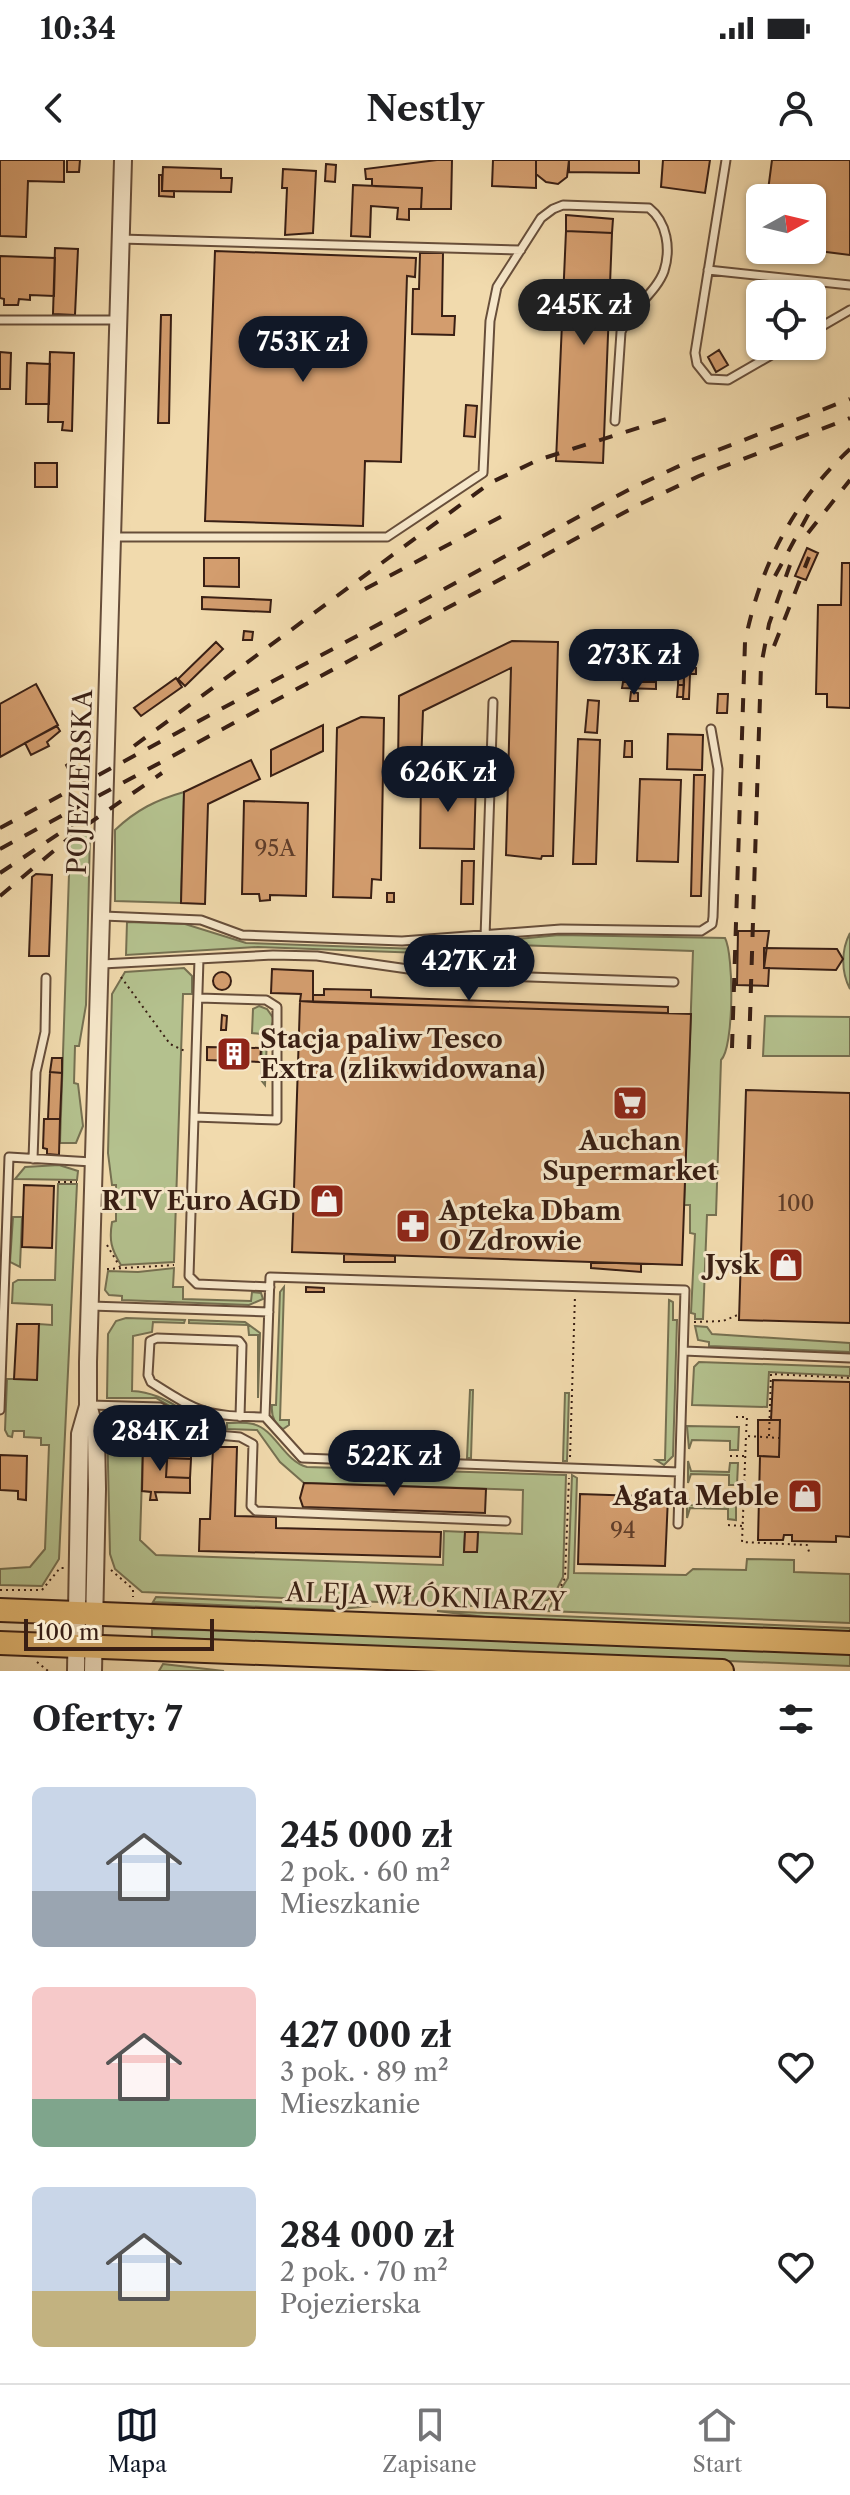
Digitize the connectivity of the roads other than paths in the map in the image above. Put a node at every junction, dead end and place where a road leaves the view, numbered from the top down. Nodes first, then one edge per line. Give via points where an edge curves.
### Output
1 (123, 160) edge
2 (726, 160) edge
3 (120, 239) junction
4 (521, 250) junction
5 (708, 270) junction
6 (850, 285) edge
7 (850, 310) edge
8 (0, 320) edge
9 (118, 320) junction
10 (826, 324) edge
11 (763, 360) edge
12 (615, 421) dead end
13 (112, 537) junction
14 (493, 702) dead end
15 (711, 729) dead end
16 (101, 916) junction
17 (485, 937) junction
18 (199, 959) junction
19 (99, 964) junction
20 (46, 978) dead end
21 (674, 982) dead end
22 (199, 998) junction
23 (194, 1117) junction
24 (0, 1156) edge
25 (9, 1157) junction
26 (33, 1159) junction
27 (94, 1162) junction
28 (270, 1287) junction
29 (90, 1306) junction
30 (269, 1312) junction
31 (684, 1351) junction
32 (850, 1358) edge
33 (88, 1405) junction
34 (0, 1410) edge
35 (240, 1417) junction
36 (265, 1417) junction
37 (679, 1472) junction
38 (506, 1521) dead end
39 (678, 1524) dead end
40 (0, 1610) edge
41 (86, 1612) junction
42 (0, 1643) edge
43 (850, 1643) edge
44 (85, 1645) junction
45 (410, 1665) edge
46 (634, 1669) edge
47 (76, 1671) edge
48 (93, 1671) edge
49 (722, 1671) edge

1 - 3 street, POJEZIERSKA
2 - 5 lane
3 - 4 lane
3 - 9 street, POJEZIERSKA
4 - 12 lane via 541,218 563,205 649,208 659,216 666,233 664,272 621,332
4 - 13 lane via 492,305 483,473 398,533
5 - 6 lane
5 - 11 lane via 695,353 701,372 709,379 728,380
7 - 10 lane
8 - 9 lane
9 - 13 street, POJEZIERSKA
13 - 16 street, POJEZIERSKA
14 - 17 lane
15 - 17 lane via 718,769 713,917 707,929 561,929
16 - 17 lane via 201,920 242,935 414,941
16 - 19 street, POJEZIERSKA
18 - 19 lane
18 - 21 lane via 317,956 443,974
18 - 22 lane
19 - 27 street, POJEZIERSKA
20 - 26 lane
22 - 23 lane
22 - 23 lane via 266,1000 277,1007 277,1120
23 - 28 lane via 190,1279 197,1284
24 - 25 lane
25 - 26 lane
25 - 34 lane
26 - 27 lane
27 - 29 street, POJEZIERSKA
28 - 30 lane
28 - 31 lane via 270,1277 685,1290
29 - 30 lane
29 - 33 street, POJEZIERSKA
30 - 36 lane
31 - 32 lane
31 - 37 lane
33 - 38 lane via 160,1407 206,1434 240,1437 253,1444 251,1506 256,1511
33 - 41 street, POJEZIERSKA via 96,1433
35 - 35 lane via 200,1412 151,1382 150,1341 239,1341
35 - 36 lane
36 - 37 lane via 295,1453 310,1460
37 - 39 lane
40 - 41 main road, ALEJA WŁÓKNIARZY
41 - 43 main road, ALEJA WŁÓKNIARZY
41 - 44 street, POJEZIERSKA
42 - 44 main road
44 - 45 main road
44 - 47 street, POJEZIERSKA
44 - 48 street, POJEZIERSKA
45 - 46 main road
46 - 49 main road

